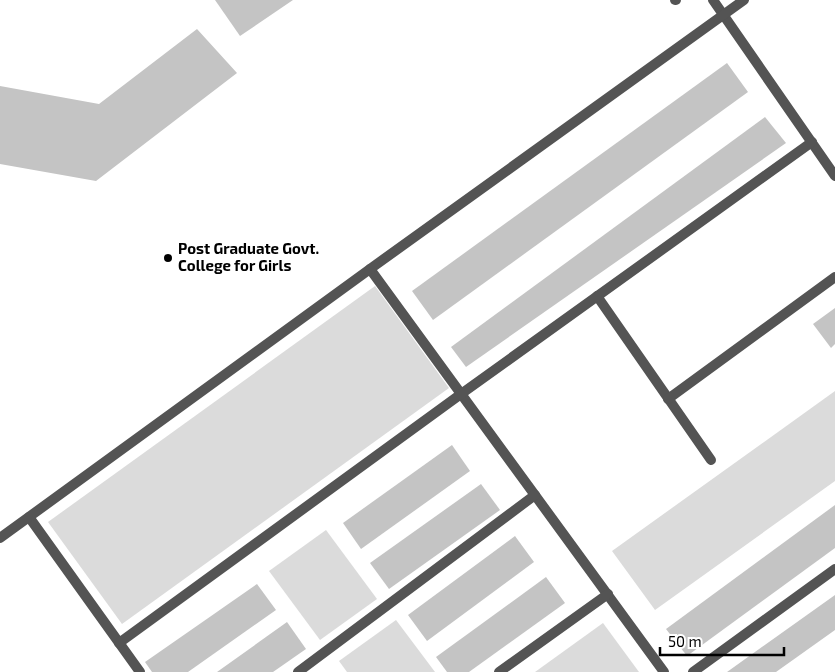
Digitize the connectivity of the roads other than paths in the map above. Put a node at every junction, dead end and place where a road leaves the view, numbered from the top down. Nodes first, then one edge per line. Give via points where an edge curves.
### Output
1 (713, 0) edge
2 (744, 0) edge
3 (723, 15) junction
4 (812, 142) junction
5 (835, 176) edge
6 (370, 269) junction
7 (835, 277) edge
8 (597, 296) junction
9 (461, 394) junction
10 (668, 399) junction
11 (711, 460) dead end
12 (535, 495) junction
13 (29, 517) junction
14 (0, 538) edge
15 (835, 569) edge
16 (608, 594) junction
17 (119, 643) junction
18 (140, 672) edge
19 (298, 672) edge
20 (498, 672) edge
21 (664, 672) edge
22 (693, 672) edge

1 - 3 street
2 - 3 street
3 - 4 street
3 - 6 street
4 - 5 street
4 - 8 street
6 - 9 street
6 - 13 street
7 - 10 street
8 - 9 street
8 - 10 street
9 - 12 street
9 - 17 street
10 - 11 street
12 - 16 street
12 - 19 street
13 - 14 street
13 - 17 street
15 - 22 street
16 - 20 street
16 - 21 street
17 - 18 street

